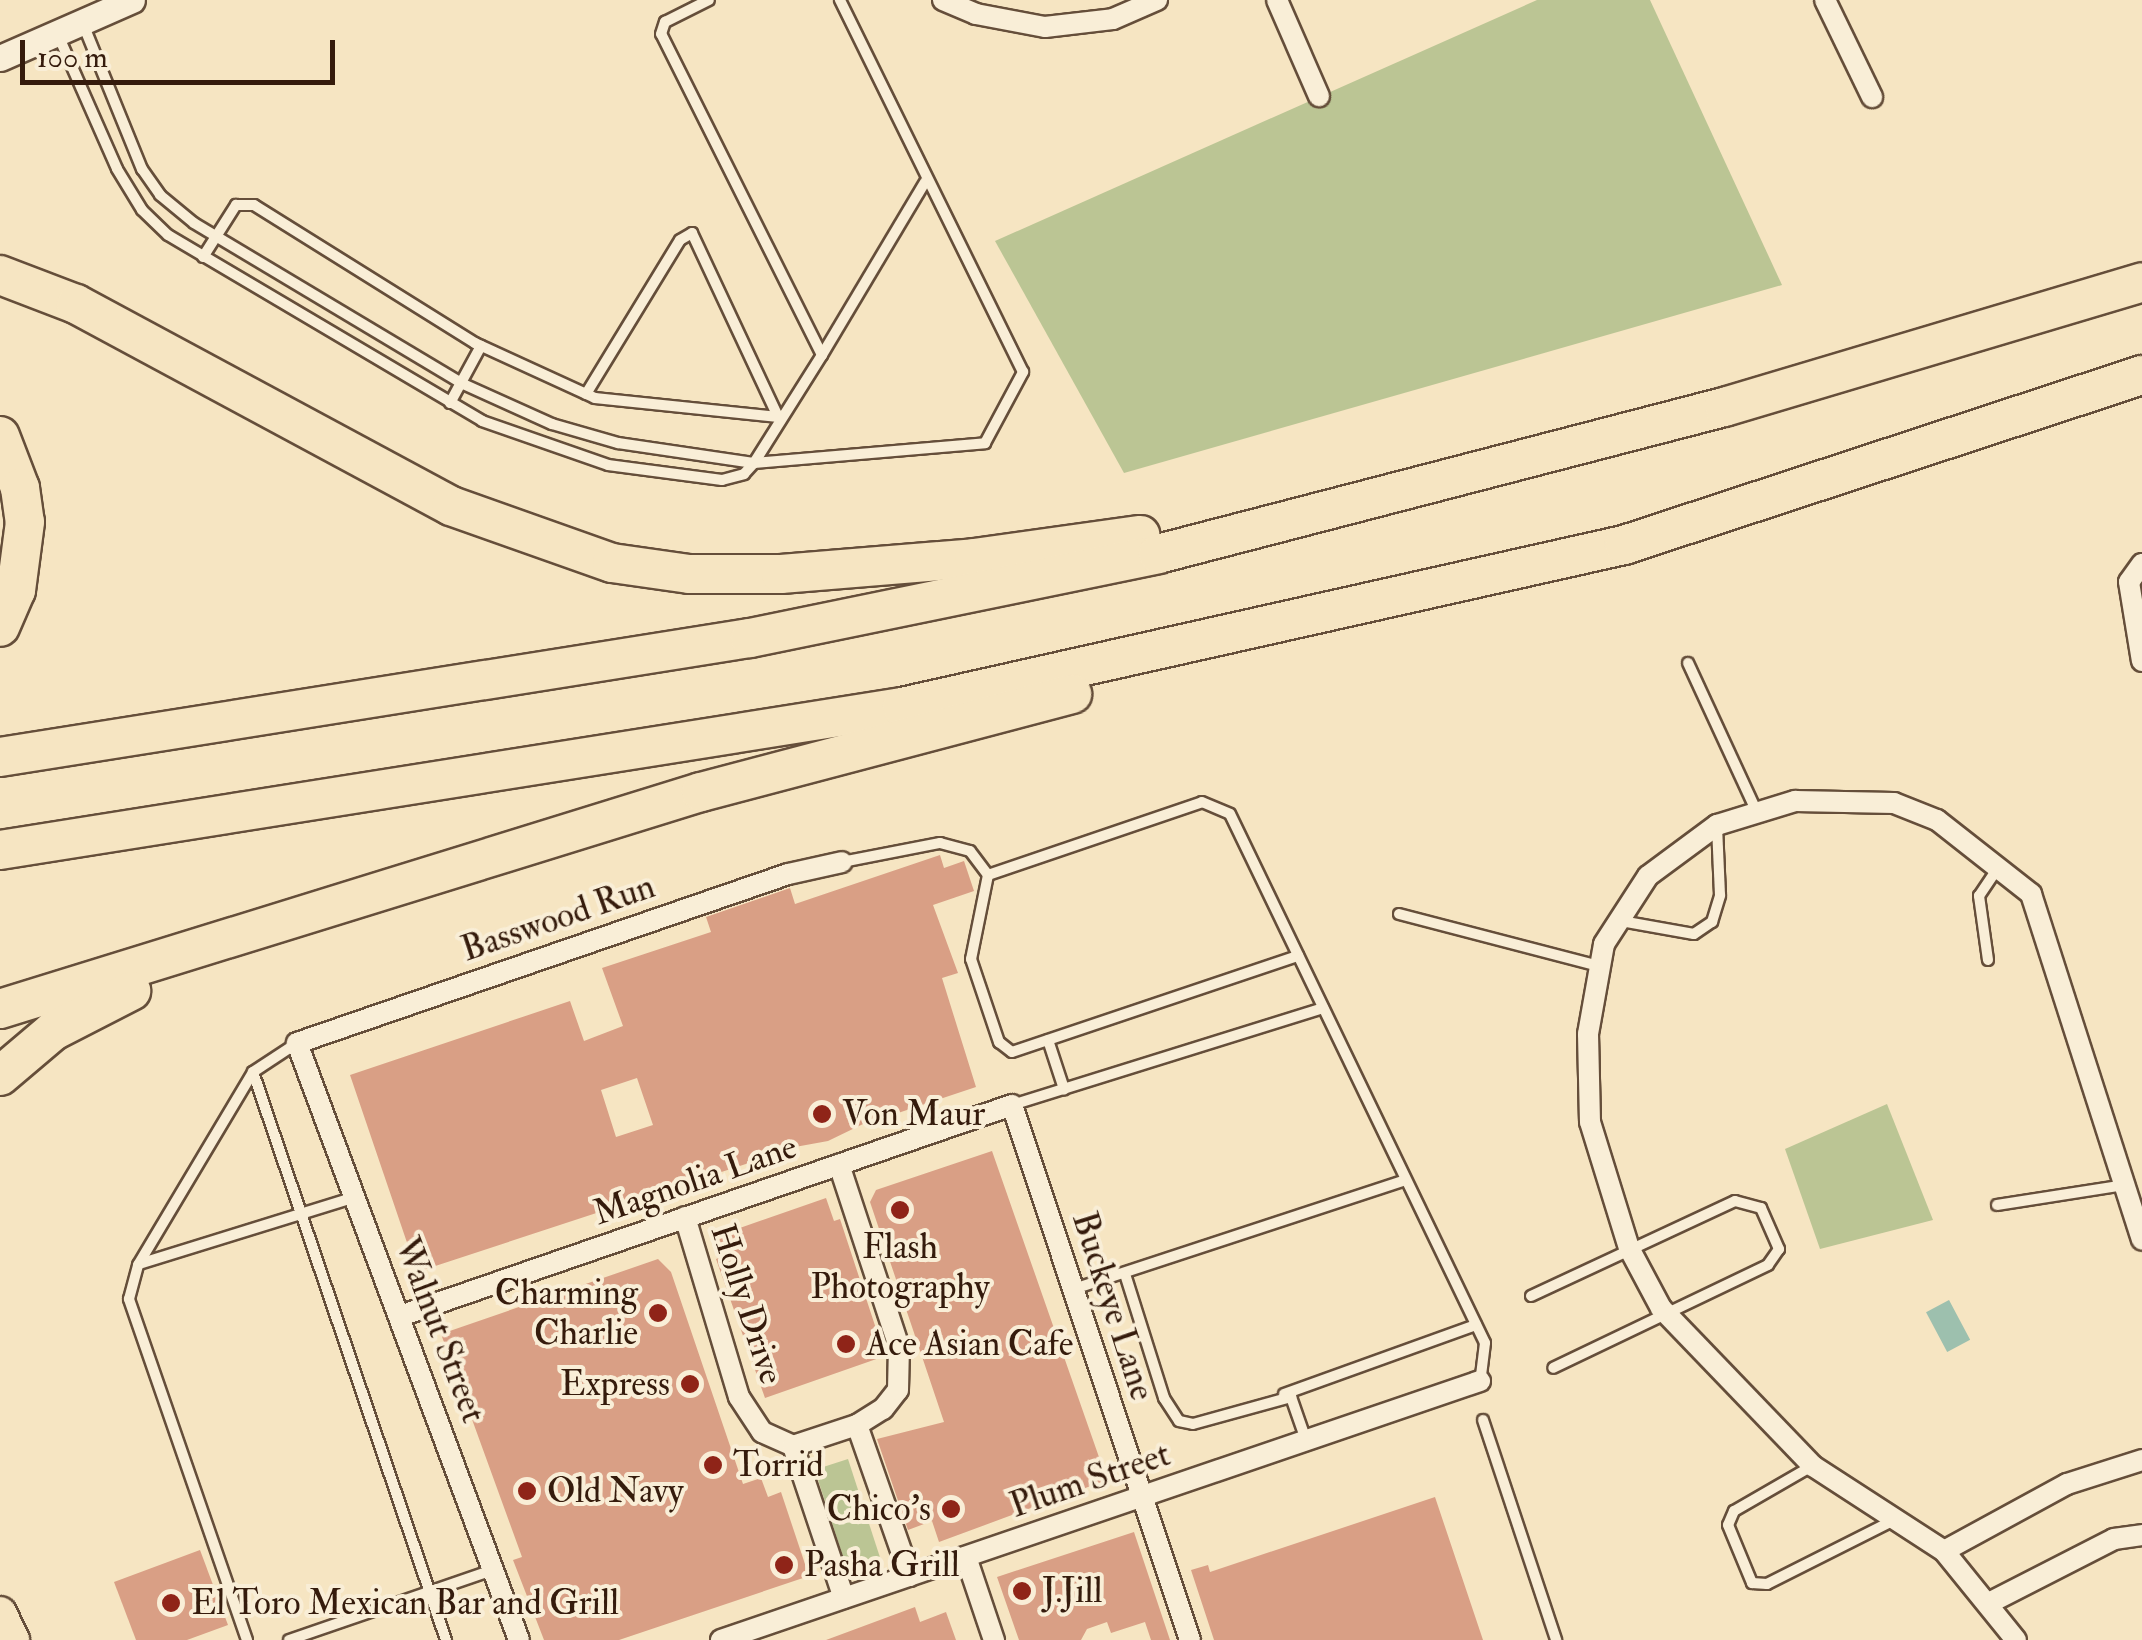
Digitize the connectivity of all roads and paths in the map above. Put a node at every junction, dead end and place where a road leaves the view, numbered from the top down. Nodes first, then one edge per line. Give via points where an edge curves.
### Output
1 (132, 0) edge
2 (709, 0) edge
3 (840, 0) edge
4 (942, 0) edge
5 (1157, 0) edge
6 (1277, 0) edge
7 (1824, 0) edge
8 (83, 23) junction
9 (58, 34) junction
10 (0, 58) edge
11 (1318, 96) dead end
12 (1872, 97) dead end
13 (925, 182) junction
14 (214, 235) junction
15 (203, 257) junction
16 (0, 276) edge
17 (2142, 282) edge
18 (481, 346) junction
19 (822, 355) junction
20 (2142, 375) edge
21 (461, 383) junction
22 (586, 394) junction
23 (450, 404) junction
24 (778, 418) junction
25 (0, 436) edge
26 (754, 462) junction
27 (1404, 491) junction
28 (1624, 545) junction
29 (2142, 564) edge
30 (0, 627) edge
31 (2142, 660) edge
32 (1688, 663) dead end
33 (0, 758) edge
34 (1757, 812) junction
35 (1717, 825) junction
36 (0, 850) edge
37 (842, 862) joint
38 (1998, 868) junction
39 (988, 875) junction
40 (386, 894) junction
41 (1398, 914) dead end
42 (1619, 920) junction
43 (1298, 956) junction
44 (1988, 960) dead end
45 (1600, 966) junction
46 (1323, 1008) junction
47 (0, 1009) edge
48 (1048, 1040) junction
49 (297, 1043) junction
50 (253, 1072) junction
51 (0, 1076) edge
52 (1064, 1089) junction
53 (1012, 1106) junction
54 (840, 1164) junction
55 (1406, 1180) junction
56 (2126, 1185) junction
57 (356, 1197) junction
58 (1997, 1205) dead end
59 (301, 1214) junction
60 (686, 1217) junction
61 (2142, 1240) edge
62 (1630, 1251) junction
63 (138, 1264) junction
64 (1126, 1274) junction
65 (1074, 1290) junction
66 (1531, 1296) dead end
67 (1666, 1314) junction
68 (400, 1316) junction
69 (1476, 1325) junction
70 (1552, 1368) dead end
71 (1480, 1381) joint
72 (1280, 1396) junction
73 (1482, 1420) dead end
74 (857, 1425) junction
75 (1306, 1440) junction
76 (793, 1446) junction
77 (2142, 1460) edge
78 (1813, 1466) junction
79 (1142, 1496) junction
80 (1896, 1519) junction
81 (2142, 1535) edge
82 (1944, 1551) junction
83 (966, 1556) junction
84 (495, 1569) junction
85 (910, 1576) junction
86 (429, 1591) junction
87 (844, 1598) junction
88 (1988, 1603) junction
89 (0, 1613) edge
90 (766, 1633) edge
91 (13, 1640) edge
92 (247, 1640) edge
93 (289, 1640) edge
94 (446, 1640) edge
95 (520, 1640) edge
96 (721, 1640) edge
97 (994, 1640) edge
98 (1190, 1640) edge
99 (1556, 1640) edge
100 (2016, 1640) edge

1 - 8 street
2 - 19 lane via 665,22 661,34
3 - 13 lane
4 - 5 street via 994,19 1045,27 1113,19
6 - 11 street
7 - 12 street
8 - 9 street
8 - 14 lane via 142,168 160,195
9 - 10 street
9 - 15 lane via 142,210
13 - 19 lane
13 - 26 lane via 1023,372 994,436 985,443
14 - 15 lane
14 - 18 lane via 236,205 254,204
14 - 21 lane
15 - 23 lane
16 - 27 highway via 76,304 451,506 566,550 645,569 781,574 974,558
17 - 27 highway via 1724,407
18 - 21 lane
18 - 22 lane
19 - 24 lane
20 - 28 highway
21 - 23 lane
21 - 26 lane via 552,424 618,443
22 - 24 lane
22 - 24 lane via 680,240 692,233
23 - 26 lane via 543,448 608,466 722,480 744,474
24 - 26 lane
25 - 30 highway via 25,522 16,590
27 - 33 highway via 1158,554 750,638
28 - 36 highway via 902,707
28 - 40 highway via 701,792
29 - 31 street via 2129,582
32 - 34 lane
34 - 35 street
34 - 38 street via 1795,800 1894,803 1937,820
35 - 42 street via 1648,876
35 - 42 lane via 1720,895 1712,922 1694,934
37 - 39 lane via 940,844 970,851
37 - 49 street, Basswood Run via 788,874
38 - 44 lane via 1979,896
38 - 56 street via 2031,894
39 - 43 lane via 1202,802 1216,805 1230,814
39 - 48 lane via 971,960 999,1042 1012,1052
40 - 47 highway
40 - 51 highway via 98,1005 53,1030
41 - 45 lane
42 - 45 street
43 - 46 lane
43 - 48 lane
45 - 62 street via 1588,1034 1590,1122
46 - 52 lane
46 - 55 lane
48 - 52 lane
49 - 50 lane
49 - 57 street, Walnut Street
50 - 59 lane
50 - 63 lane
52 - 53 lane
53 - 54 street, Magnolia Lane
53 - 65 street, Buckeye Lane
54 - 60 street, Magnolia Lane
54 - 74 street via 899,1347 898,1390 883,1410
55 - 64 lane
55 - 69 lane
56 - 58 lane
56 - 61 street
57 - 59 lane
57 - 68 street, Walnut Street
59 - 63 lane
59 - 86 lane
60 - 68 street, Magnolia Lane
60 - 76 street, Holly Drive via 738,1397 762,1432
62 - 66 lane
62 - 67 street
62 - 67 lane via 1735,1201 1761,1208 1779,1249 1774,1261
63 - 92 lane via 129,1300
64 - 65 lane
64 - 72 lane via 1164,1398 1179,1421 1193,1424
65 - 79 street, Buckeye Lane
67 - 70 lane
67 - 78 street
68 - 84 street, Walnut Street
69 - 71 lane via 1484,1343
69 - 72 lane
71 - 75 street, Plum Street
72 - 75 lane via 1291,1397
73 - 99 lane
74 - 76 street
74 - 85 street
75 - 79 street, Plum Street
76 - 87 street
77 - 82 street via 2067,1484
78 - 80 street
78 - 80 lane via 1734,1510 1728,1525 1752,1583 1767,1584
79 - 83 street, Plum Street
79 - 98 street, Buckeye Lane
80 - 82 street
81 - 88 street via 2114,1539
82 - 88 street
83 - 85 street, Plum Street
83 - 97 street
84 - 86 lane
84 - 95 street, Walnut Street
85 - 87 street, Plum Street
86 - 93 lane
86 - 94 lane
87 - 90 street, Plum Street
88 - 100 street
89 - 91 main road
90 - 96 street, Plum Street

